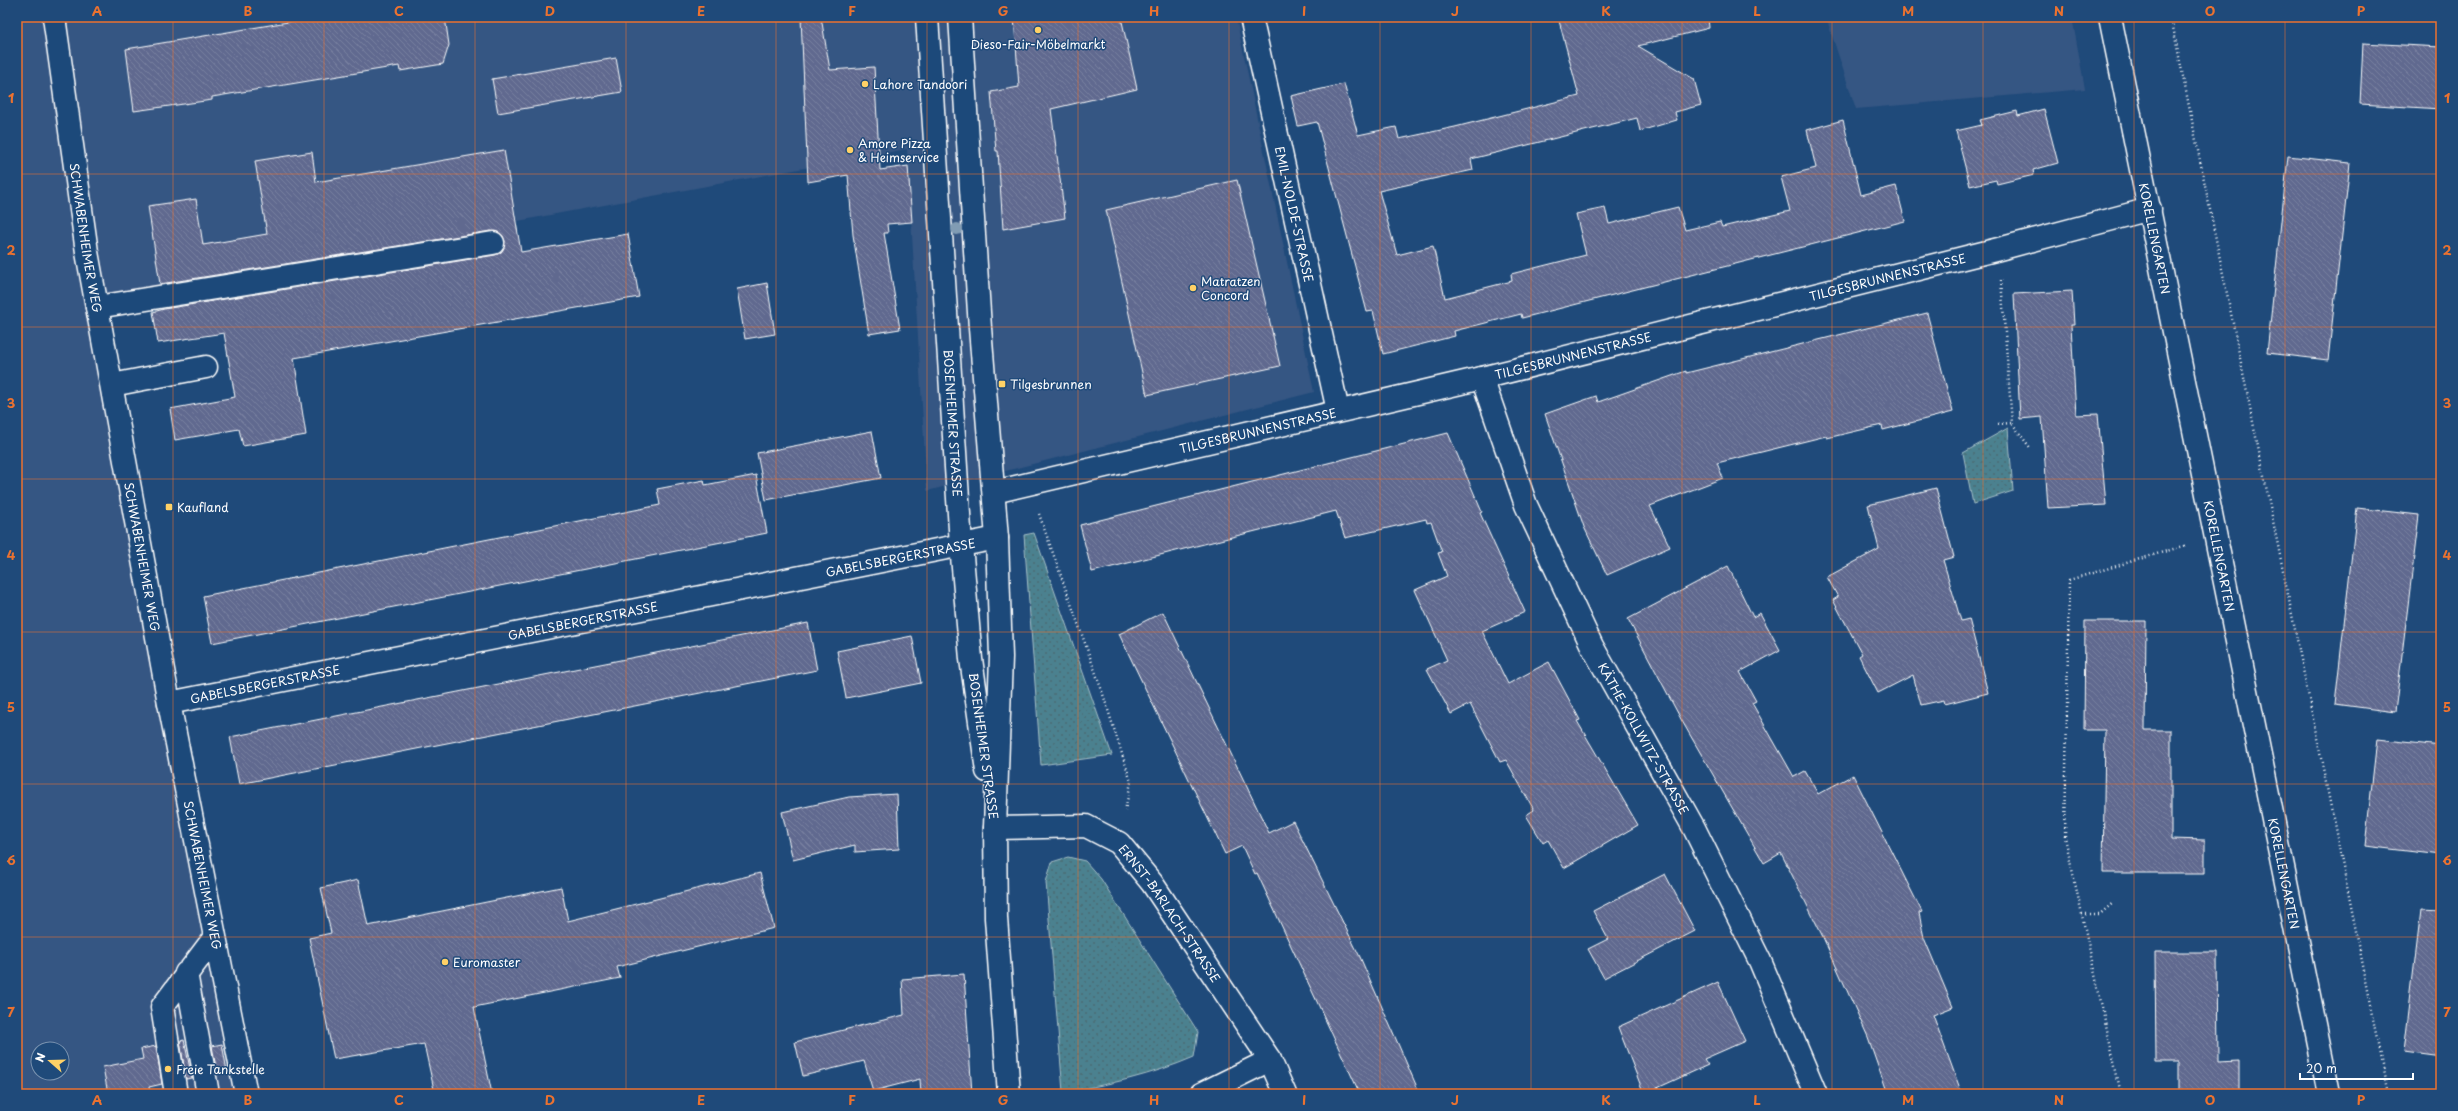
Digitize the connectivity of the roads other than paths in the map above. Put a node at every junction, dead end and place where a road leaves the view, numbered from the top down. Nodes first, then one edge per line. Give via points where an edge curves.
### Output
1 (54, 17) edge
2 (927, 17) edge
3 (960, 17) edge
4 (1251, 17) edge
5 (2110, 17) edge
6 (2150, 209) junction
7 (493, 243) dead end
8 (97, 307) junction
9 (206, 367) dead end
10 (1482, 378) junction
11 (112, 385) junction
12 (1338, 411) junction
13 (994, 492) junction
14 (997, 538) junction
15 (961, 544) junction
16 (169, 703) junction
17 (995, 828) junction
18 (214, 938) junction
19 (186, 973) junction
20 (1270, 1060) junction
21 (176, 1094) edge
22 (208, 1094) edge
23 (246, 1094) edge
24 (1009, 1094) edge
25 (1200, 1094) edge
26 (1285, 1094) edge
27 (1816, 1094) edge
28 (2329, 1094) edge

1 - 8 street, SCHWABENHEIMER WEG via 86,252
2 - 15 street, BOSENHEIMER STRASSE
3 - 13 street, BOSENHEIMER STRASSE via 980,328
4 - 12 street, EMIL-NOLDE-STRASSE
5 - 6 street, KORELLENGARTEN
6 - 10 street, TILGESBRUNNENSTRASSE
6 - 28 street, KORELLENGARTEN
7 - 8 street
8 - 11 street, SCHWABENHEIMER WEG
9 - 11 street
10 - 12 street, TILGESBRUNNENSTRASSE
10 - 27 street, KÄTHE-KOLLWITZ-STRASSE via 1526,505 1592,646 1694,828 1760,961
11 - 16 street, SCHWABENHEIMER WEG
12 - 13 street, TILGESBRUNNENSTRASSE
13 - 14 street, BOSENHEIMER STRASSE
14 - 15 street, GABELSBERGERSTRASSE
14 - 17 street, BOSENHEIMER STRASSE via 1001,657
15 - 16 street, GABELSBERGERSTRASSE
15 - 17 street, BOSENHEIMER STRASSE via 971,659
16 - 18 street, SCHWABENHEIMER WEG
17 - 20 street, ERNST-BARLACH-STRASSE via 1086,826 1119,843 1152,883
17 - 24 street, BOSENHEIMER STRASSE via 996,918
18 - 19 street
18 - 23 street, SCHWABENHEIMER WEG
19 - 21 street via 162,1008
19 - 22 street
20 - 25 street
20 - 26 street, ERNST-BARLACH-STRASSE

